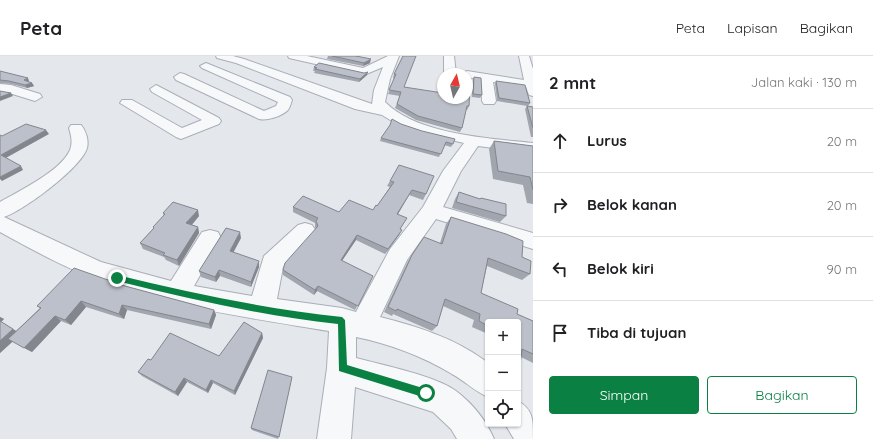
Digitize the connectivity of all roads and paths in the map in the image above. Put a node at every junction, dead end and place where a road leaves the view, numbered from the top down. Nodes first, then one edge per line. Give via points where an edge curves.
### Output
1 (394, 56) edge
2 (449, 56) edge
3 (524, 56) edge
4 (224, 57) edge
5 (290, 61) edge
6 (206, 66) junction
7 (450, 68) edge
8 (473, 75) edge
9 (180, 77) junction
10 (487, 78) junction
11 (532, 87) edge
12 (0, 88) edge
13 (148, 92) junction
14 (35, 97) dead end
15 (489, 101) dead end
16 (381, 107) junction
17 (76, 128) dead end
18 (474, 140) junction
19 (533, 148) edge
20 (0, 211) edge
21 (431, 211) junction
22 (0, 223) edge
23 (304, 231) dead end
24 (210, 238) dead end
25 (533, 241) edge
26 (177, 293) junction
27 (262, 309) junction
28 (352, 322) junction
29 (342, 368) junction
30 (485, 380) edge
31 (521, 421) edge
32 (533, 437) edge
33 (334, 439) edge
34 (478, 439) edge

1 - 5 street via 364,72
1 - 16 street via 384,76
2 - 7 street
3 - 11 street
4 - 6 street
4 - 16 street via 360,106
5 - 16 street via 338,89
6 - 9 street
6 - 9 street via 285,100 282,108 264,116
8 - 10 street
9 - 13 street
10 - 11 street
10 - 15 street
12 - 14 street
13 - 13 street via 214,121 181,134 127,103
16 - 18 street via 405,123
17 - 20 street via 80,138 75,157 56,174
18 - 19 street
18 - 21 street via 452,171
21 - 25 street
21 - 28 street
22 - 26 street via 78,262 117,278
23 - 27 street via 272,263
24 - 26 street
26 - 27 street
27 - 28 street
28 - 29 street
28 - 30 street via 411,338 436,348 465,364
29 - 33 street
29 - 34 street via 426,393 444,401 462,418
31 - 32 street

